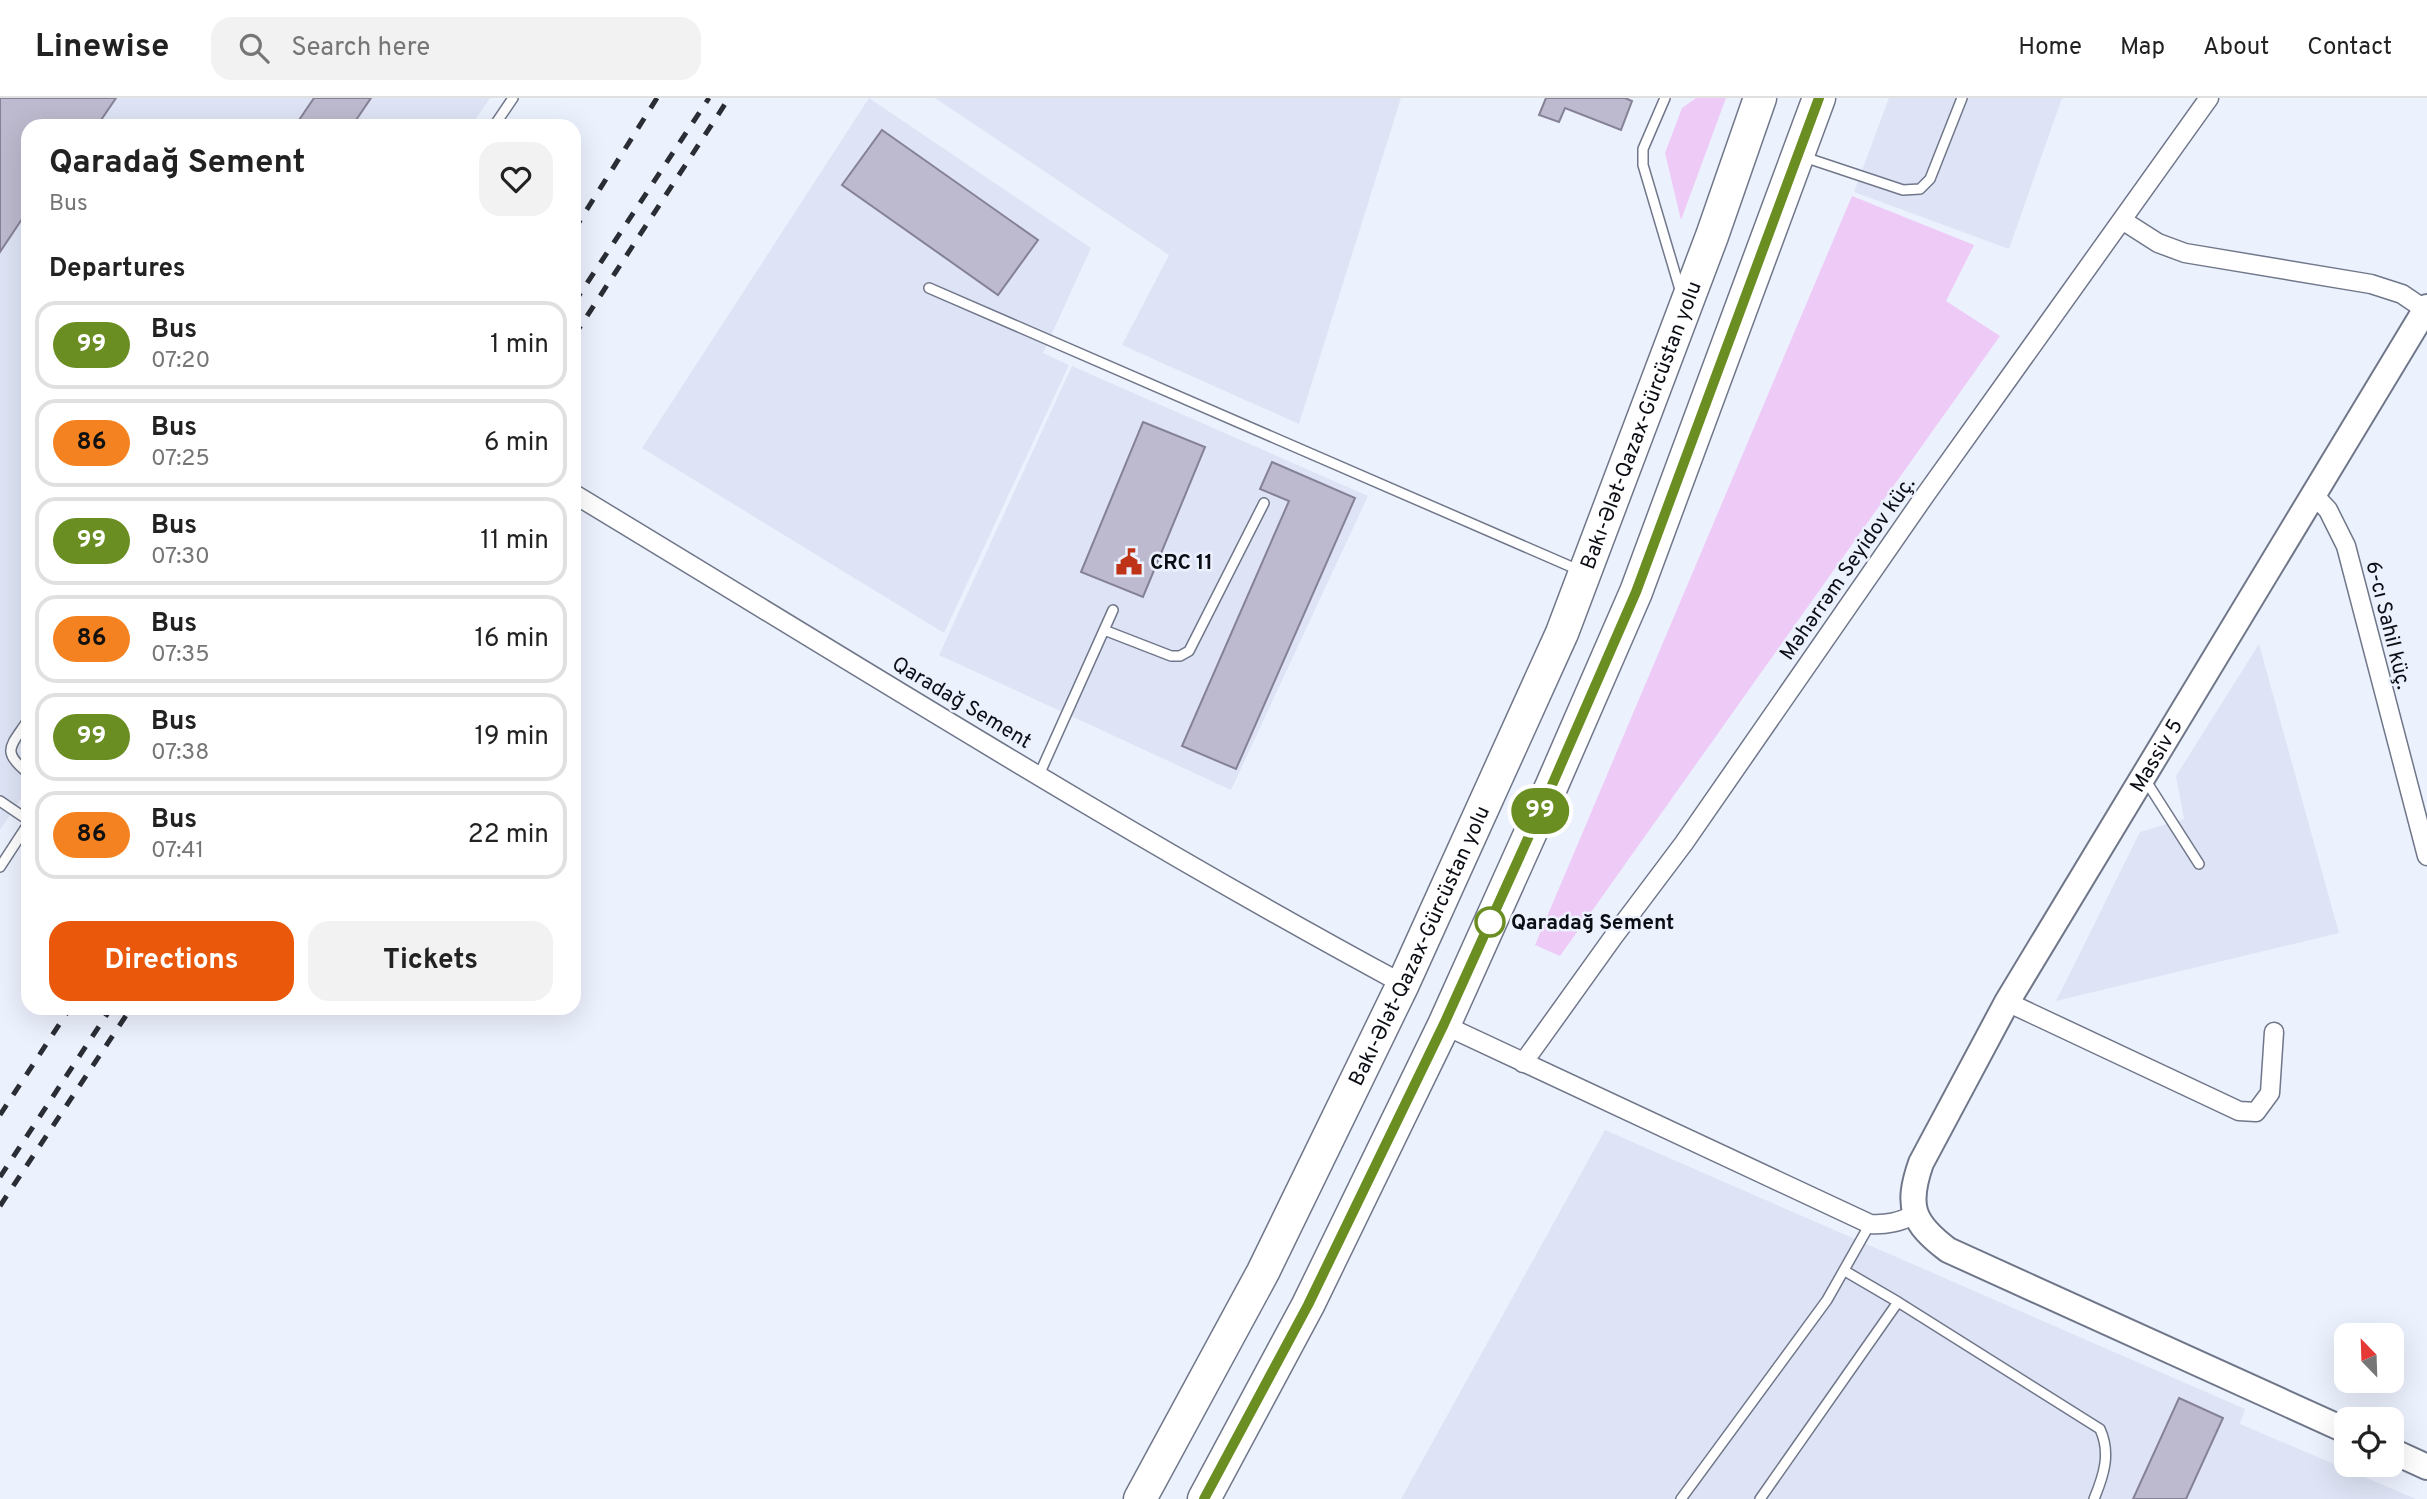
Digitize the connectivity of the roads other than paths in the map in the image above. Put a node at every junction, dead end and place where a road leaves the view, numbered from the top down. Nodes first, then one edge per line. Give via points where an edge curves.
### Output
1 (513, 98) edge
2 (1665, 98) edge
3 (1760, 98) edge
4 (1819, 98) edge
5 (1962, 98) edge
6 (2209, 98) edge
7 (499, 119) edge
8 (1799, 155) junction
9 (2122, 220) junction
10 (929, 288) dead end
11 (1685, 307) junction
12 (2427, 309) edge
13 (2314, 495) junction
14 (581, 498) edge
15 (1264, 503) dead end
16 (1585, 573) junction
17 (1113, 610) dead end
18 (1104, 630) junction
19 (21, 730) edge
20 (21, 767) edge
21 (1039, 775) junction
22 (2143, 776) junction
23 (0, 801) edge
24 (21, 817) edge
25 (21, 833) edge
26 (2427, 856) edge
27 (2199, 864) dead end
28 (0, 867) edge
29 (1404, 984) junction
30 (2007, 1002) junction
31 (1444, 1024) junction
32 (2274, 1032) dead end
33 (1522, 1063) junction
34 (1914, 1215) junction
35 (1870, 1224) junction
36 (1845, 1270) junction
37 (1898, 1302) junction
38 (2334, 1425) edge
39 (2404, 1456) edge
40 (2427, 1467) edge
41 (1140, 1499) edge
42 (1204, 1499) edge
43 (1681, 1499) edge
44 (1760, 1499) edge
45 (2094, 1499) edge

1 - 7 lane
2 - 11 lane via 1643,149 1643,165
3 - 11 highway, Bakı-Ələt-Qazax-Gürcüstan yolu
4 - 8 highway
5 - 8 lane via 1930,179 1920,189 1903,190
6 - 9 street, Məhərrəm Seyidov küç.
8 - 31 highway via 1636,592
9 - 12 street via 2158,243 2185,253 2371,284 2402,294
9 - 33 street, Məhərrəm Seyidov küç. via 1684,844
10 - 16 lane
11 - 16 highway, Bakı-Ələt-Qazax-Gürcüstan yolu
12 - 13 street, Massiv 5
13 - 22 street, Massiv 5
13 - 26 street, 6-cı Sahil küç. via 2328,510 2346,546
14 - 21 street, Qaradağ Sement
15 - 18 lane via 1189,651 1171,656
16 - 29 highway, Bakı-Ələt-Qazax-Gürcüstan yolu
17 - 18 lane
18 - 21 lane
19 - 20 lane via 9,754
21 - 29 street, Qaradağ Sement
22 - 27 lane
22 - 30 street, Massiv 5
23 - 24 lane
25 - 28 lane
29 - 41 highway, Bakı-Ələt-Qazax-Gürcüstan yolu via 1264,1272
30 - 32 street via 2239,1111 2256,1112 2270,1093
30 - 34 street, Massiv 5 via 1921,1163 1914,1184
31 - 33 street
31 - 42 highway via 1308,1305
33 - 35 street
34 - 35 street via 1899,1222
34 - 38 street via 1931,1238 1948,1250
35 - 36 lane
36 - 37 lane
36 - 43 lane
37 - 44 lane
37 - 45 lane via 2100,1429 2106,1457
39 - 40 street

